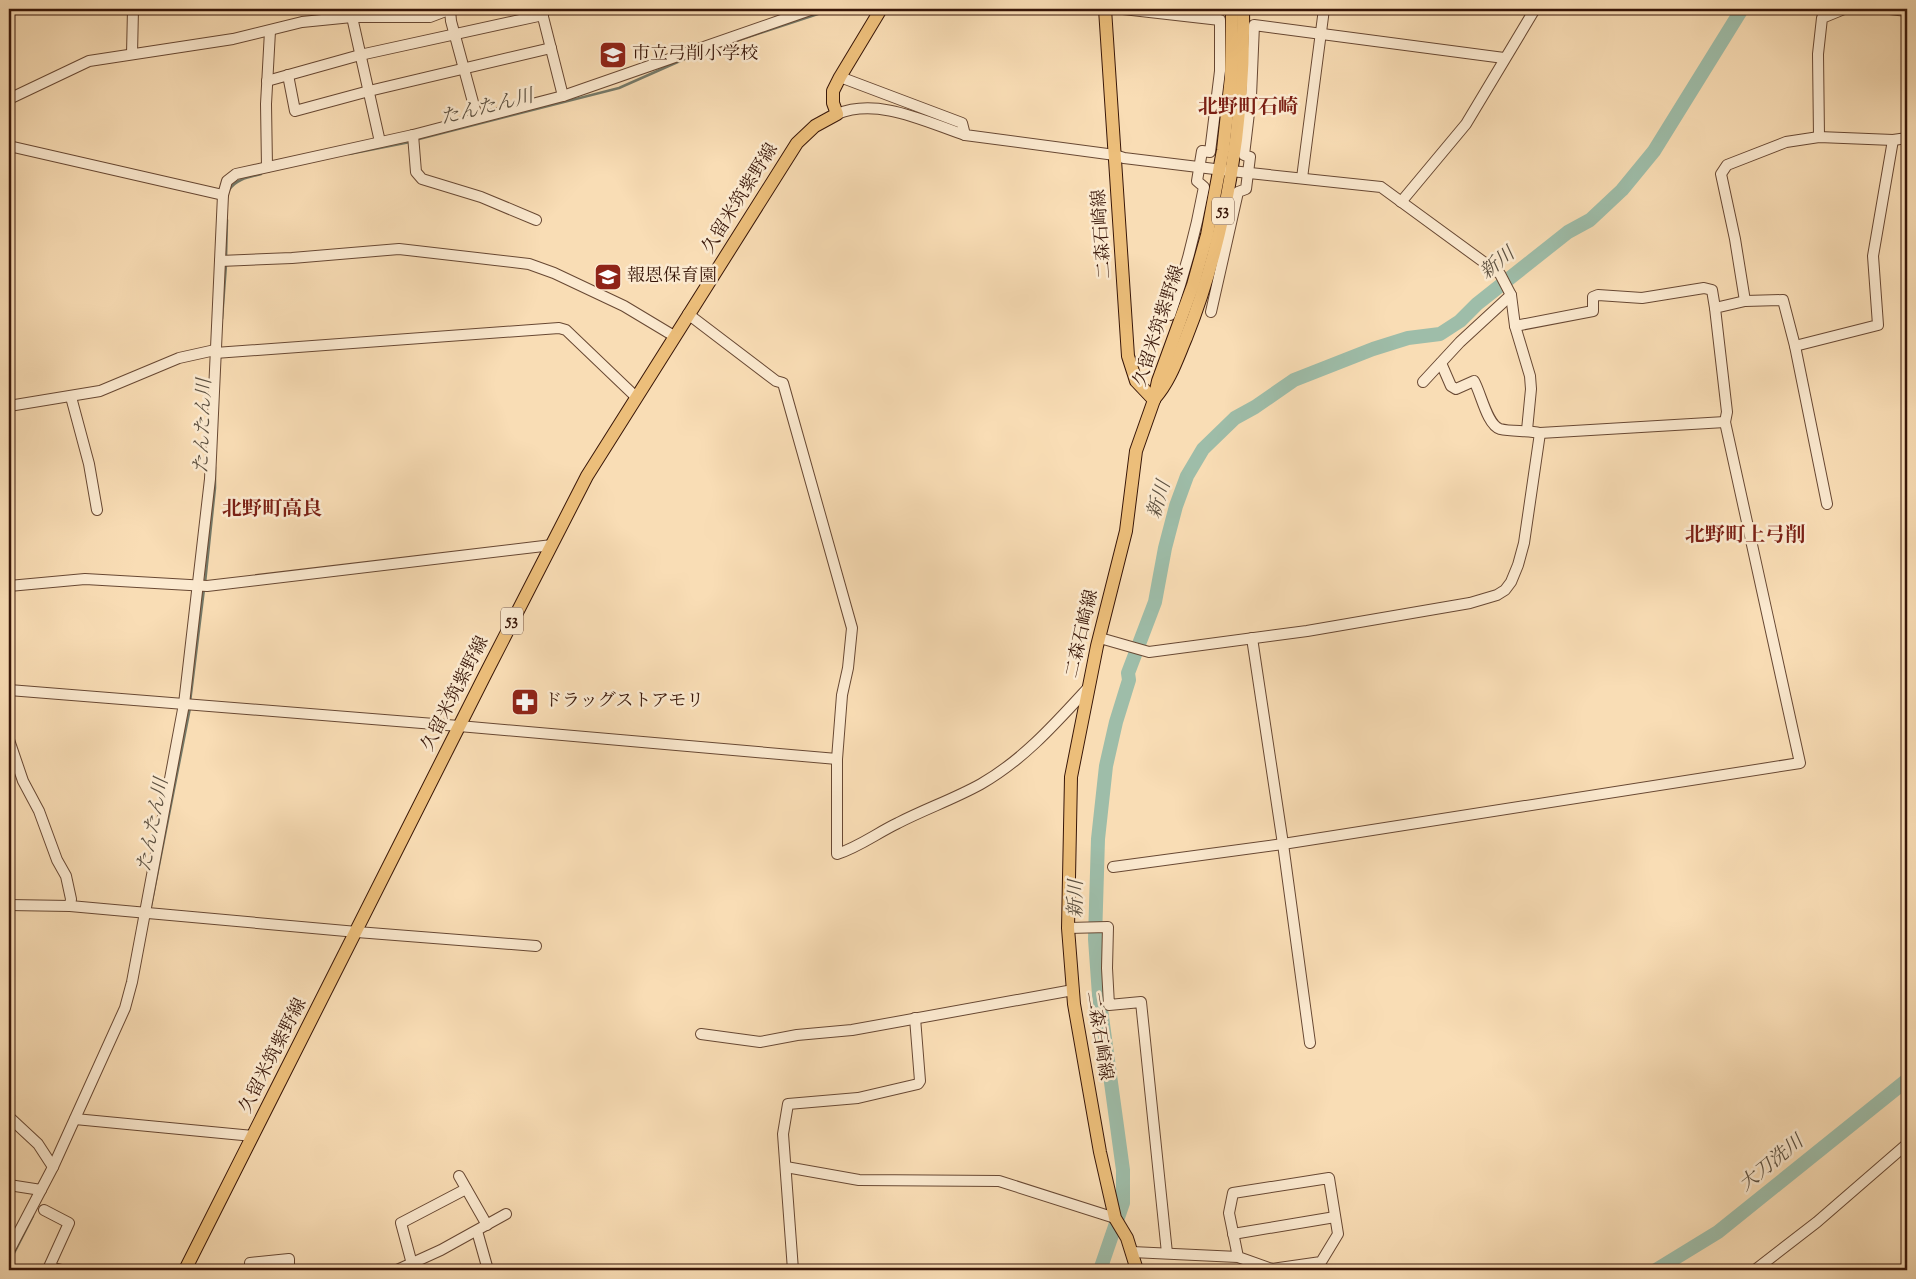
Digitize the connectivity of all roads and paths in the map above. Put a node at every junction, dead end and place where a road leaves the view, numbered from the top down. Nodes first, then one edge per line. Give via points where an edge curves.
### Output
1 (133, 9) edge
2 (814, 9) edge
3 (881, 9) edge
4 (1105, 9) edge
5 (1123, 9) edge
6 (1232, 9) edge
7 (1243, 9) edge
8 (1324, 9) edge
9 (1535, 9) edge
10 (1844, 9) edge
11 (1890, 9) edge
12 (451, 10) edge
13 (1907, 11) edge
14 (542, 12) edge
15 (352, 17) junction
16 (270, 31) junction
17 (455, 34) junction
18 (1320, 34) junction
19 (551, 48) junction
20 (132, 54) junction
21 (360, 55) junction
22 (1504, 58) junction
23 (464, 69) junction
24 (288, 75) junction
25 (840, 77) junction
26 (267, 81) junction
27 (369, 91) junction
28 (563, 96) junction
29 (9, 99) edge
30 (837, 114) junction
31 (477, 118) junction
32 (965, 134) junction
33 (413, 135) junction
34 (1819, 138) junction
35 (1907, 138) edge
36 (1893, 140) junction
37 (380, 142) junction
38 (9, 146) edge
39 (1115, 155) junction
40 (267, 167) junction
41 (1200, 167) junction
42 (1225, 170) junction
43 (1248, 173) junction
44 (1302, 178) junction
45 (223, 195) junction
46 (1401, 202) junction
47 (536, 220) dead end
48 (220, 261) junction
49 (1511, 295) junction
50 (1745, 301) junction
51 (1715, 308) junction
52 (1211, 312) dead end
53 (688, 314) junction
54 (1170, 315) dead end
55 (1515, 326) junction
56 (674, 336) junction
57 (1795, 346) junction
58 (215, 352) junction
59 (1441, 363) junction
60 (1423, 382) dead end
61 (71, 397) junction
62 (636, 397) junction
63 (1154, 400) junction
64 (9, 406) edge
65 (1725, 422) junction
66 (1527, 430) junction
67 (1540, 433) junction
68 (1827, 504) dead end
69 (97, 510) dead end
70 (552, 545) junction
71 (9, 586) edge
72 (202, 587) junction
73 (1100, 638) junction
74 (1252, 638) junction
75 (1088, 688) junction
76 (9, 690) edge
77 (188, 705) junction
78 (459, 726) junction
79 (9, 740) edge
80 (836, 760) junction
81 (1283, 844) junction
82 (1113, 867) dead end
83 (9, 905) edge
84 (70, 906) junction
85 (149, 914) junction
86 (1068, 928) junction
87 (357, 932) junction
88 (536, 946) dead end
89 (1073, 990) junction
90 (915, 1018) junction
91 (701, 1034) dead end
92 (1310, 1043) dead end
93 (9, 1117) edge
94 (78, 1119) junction
95 (253, 1136) junction
96 (1907, 1144) edge
97 (53, 1167) junction
98 (786, 1167) junction
99 (459, 1176) dead end
100 (9, 1185) edge
101 (466, 1188) junction
102 (41, 1190) junction
103 (44, 1210) dead end
104 (506, 1214) dead end
105 (1335, 1217) junction
106 (1115, 1218) junction
107 (487, 1225) junction
108 (477, 1231) junction
109 (1233, 1234) junction
110 (9, 1251) edge
111 (1132, 1252) junction
112 (1167, 1253) junction
113 (1238, 1257) junction
114 (412, 1264) junction
115 (62, 1270) edge
116 (186, 1270) edge
117 (250, 1270) edge
118 (290, 1270) edge
119 (396, 1270) edge
120 (488, 1270) edge
121 (793, 1270) edge
122 (1137, 1270) edge
123 (1755, 1270) edge

1 - 20 street
2 - 28 street
3 - 25 main road
4 - 39 main road, 二森石崎線
5 - 41 street via 1220,20 1220,71 1214,130 1210,152 1202,151
6 - 42 main road, 久留米筑紫野線 / 53
7 - 42 main road, 久留米筑紫野線 / 53 via 1240,89
8 - 18 street
9 - 22 street
10 - 34 street via 1822,18 1818,54
11 - 13 street
12 - 15 street via 430,17
12 - 17 street
14 - 17 street
14 - 19 street
15 - 16 street via 302,22
15 - 21 street
16 - 20 street
16 - 26 street
17 - 21 street
17 - 23 street
18 - 22 street
18 - 43 street via 1254,25 1252,88 1244,155 1250,158
18 - 44 street
19 - 23 street
19 - 28 street
20 - 29 street via 89,61
21 - 24 street
21 - 27 street
22 - 46 street via 1466,124
23 - 27 street
23 - 31 street
24 - 26 street
24 - 27 street via 295,111
25 - 30 main road via 833,91
25 - 32 street via 962,123
26 - 40 street
27 - 37 street
28 - 31 street
30 - 32 street via 853,110 896,111
30 - 53 main road, 久留米筑紫野線 / 53 via 815,126 797,143
31 - 33 street
32 - 39 street
33 - 37 street
33 - 47 street via 416,172 422,179 481,197
34 - 36 street
34 - 50 street via 1786,142 1727,165 1721,174
35 - 36 street
36 - 57 street via 1873,256 1878,325
37 - 40 street
38 - 45 street
39 - 41 street
39 - 63 main road, 二森石崎線 via 1128,356 1136,381
40 - 45 street via 231,177 226,181
41 - 42 street
41 - 54 street via 1198,182 1204,187 1196,231
42 - 43 street
42 - 63 main road, 久留米筑紫野線 / 53 via 1193,285
43 - 44 street
43 - 52 street via 1246,189 1238,192
44 - 46 street via 1381,186
45 - 48 street
46 - 49 street via 1500,274
48 - 56 street via 399,249 529,264 624,306
48 - 58 street
49 - 55 street
49 - 59 street
50 - 51 street
50 - 57 street via 1783,300
51 - 55 street via 1712,290 1704,288 1642,298 1598,295 1592,297 1593,311
51 - 65 street via 1727,412
53 - 56 main road, 久留米筑紫野線 / 53
53 - 80 street via 776,381 784,383 852,628
55 - 66 street via 1530,376
56 - 62 main road, 久留米筑紫野線 / 53
57 - 68 street
58 - 61 street via 179,358 100,391
58 - 62 street via 559,328 566,330
58 - 72 street
59 - 60 street
59 - 66 street via 1456,390 1474,381 1494,425 1501,429
61 - 64 street
61 - 69 street via 89,464
62 - 70 main road, 久留米筑紫野線 / 53 via 587,476
63 - 73 main road, 二森石崎線 via 1136,451 1126,531
65 - 67 street
65 - 81 street via 1800,763
66 - 67 street
67 - 74 street via 1524,543 1518,565 1505,590 1470,604
70 - 72 street
70 - 78 main road, 久留米筑紫野線 / 53
71 - 72 street via 85,579
72 - 77 street
73 - 74 street via 1149,652
73 - 75 main road, 二森石崎線
74 - 81 street
75 - 80 street via 1038,742 1010,766 837,854
75 - 86 main road, 二森石崎線 via 1071,777
76 - 77 street
77 - 78 street
77 - 85 street
78 - 80 street
78 - 87 main road, 久留米筑紫野線 / 53
79 - 84 street via 23,781 66,876
81 - 82 street
81 - 92 street
83 - 84 street
84 - 85 street
85 - 87 street
85 - 94 street via 125,1008
86 - 89 main road, 二森石崎線
86 - 112 street via 1108,927 1109,1005 1140,1002
87 - 88 street
87 - 95 main road, 久留米筑紫野線 / 53
89 - 90 street
89 - 106 main road, 二森石崎線 via 1078,1032
90 - 91 street via 760,1042
90 - 98 street via 918,1084 858,1098 788,1104 783,1134
93 - 97 street via 38,1144
94 - 95 street
94 - 97 street
95 - 116 main road, 久留米筑紫野線 / 53
96 - 123 street via 1817,1222
97 - 102 street
98 - 106 street via 859,1180 999,1181
98 - 121 street
99 - 101 street
100 - 102 street
101 - 107 street
101 - 114 street via 401,1223
102 - 110 street
103 - 115 street via 69,1223 49,1267
104 - 107 street
105 - 109 street
105 - 109 street via 1329,1178 1233,1193 1229,1213
105 - 113 street via 1338,1234 1321,1262 1272,1269
106 - 111 main road, 二森石崎線
107 - 108 street
108 - 114 street
108 - 120 street
109 - 113 street
111 - 112 street
111 - 122 main road, 二森石崎線
112 - 113 street
114 - 119 street
117 - 118 street via 250,1263 289,1259

